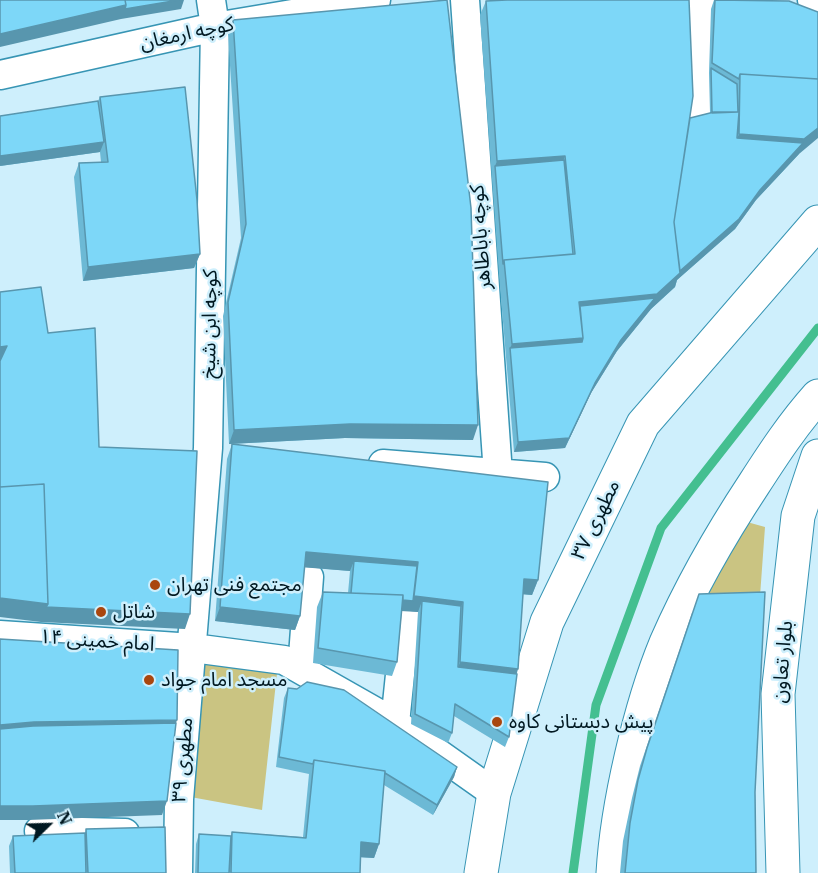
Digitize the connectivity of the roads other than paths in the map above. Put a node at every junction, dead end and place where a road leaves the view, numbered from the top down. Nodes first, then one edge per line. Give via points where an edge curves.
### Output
1 (376, 0) edge
2 (465, 0) edge
3 (702, 0) edge
4 (812, 0) edge
5 (818, 3) edge
6 (213, 13) edge
7 (0, 75) edge
8 (699, 107) dead end
9 (818, 222) edge
10 (818, 396) edge
11 (818, 456) edge
12 (359, 462) edge
13 (498, 474) junction
14 (545, 477) dead end
15 (309, 577) dead end
16 (406, 617) edge
17 (0, 635) edge
18 (193, 648) junction
19 (302, 669) junction
20 (395, 723) junction
21 (494, 793) junction
22 (39, 831) dead end
23 (178, 834) junction
24 (178, 873) edge
25 (481, 873) edge
26 (613, 873) edge
27 (783, 873) edge

1 - 6 street, کوچه ارمغان
2 - 13 street, کوچه باباطاهر
3 - 8 street
4 - 5 street
6 - 7 street, کوچه ارمغان
6 - 18 street, کوچه ابن شیخ via 220,449
9 - 21 street, مطهری ۳۷ via 643,424 547,622
10 - 26 street via 793,424 723,531 666,644 637,737 615,844
11 - 27 street, بلوار تعاون via 798,516 778,694
12 - 13 street
13 - 14 street
15 - 19 street
16 - 20 street
17 - 18 street, امام خمینی ۱۴
18 - 19 street, امام خمینی ۱۴ via 284,660
18 - 23 street, مطهری ۳۹
19 - 20 street, امام خمینی ۱۴
20 - 21 street, امام خمینی ۱۴
21 - 25 street, مطهری ۳۷
22 - 23 street
23 - 24 street, مطهری ۳۹

